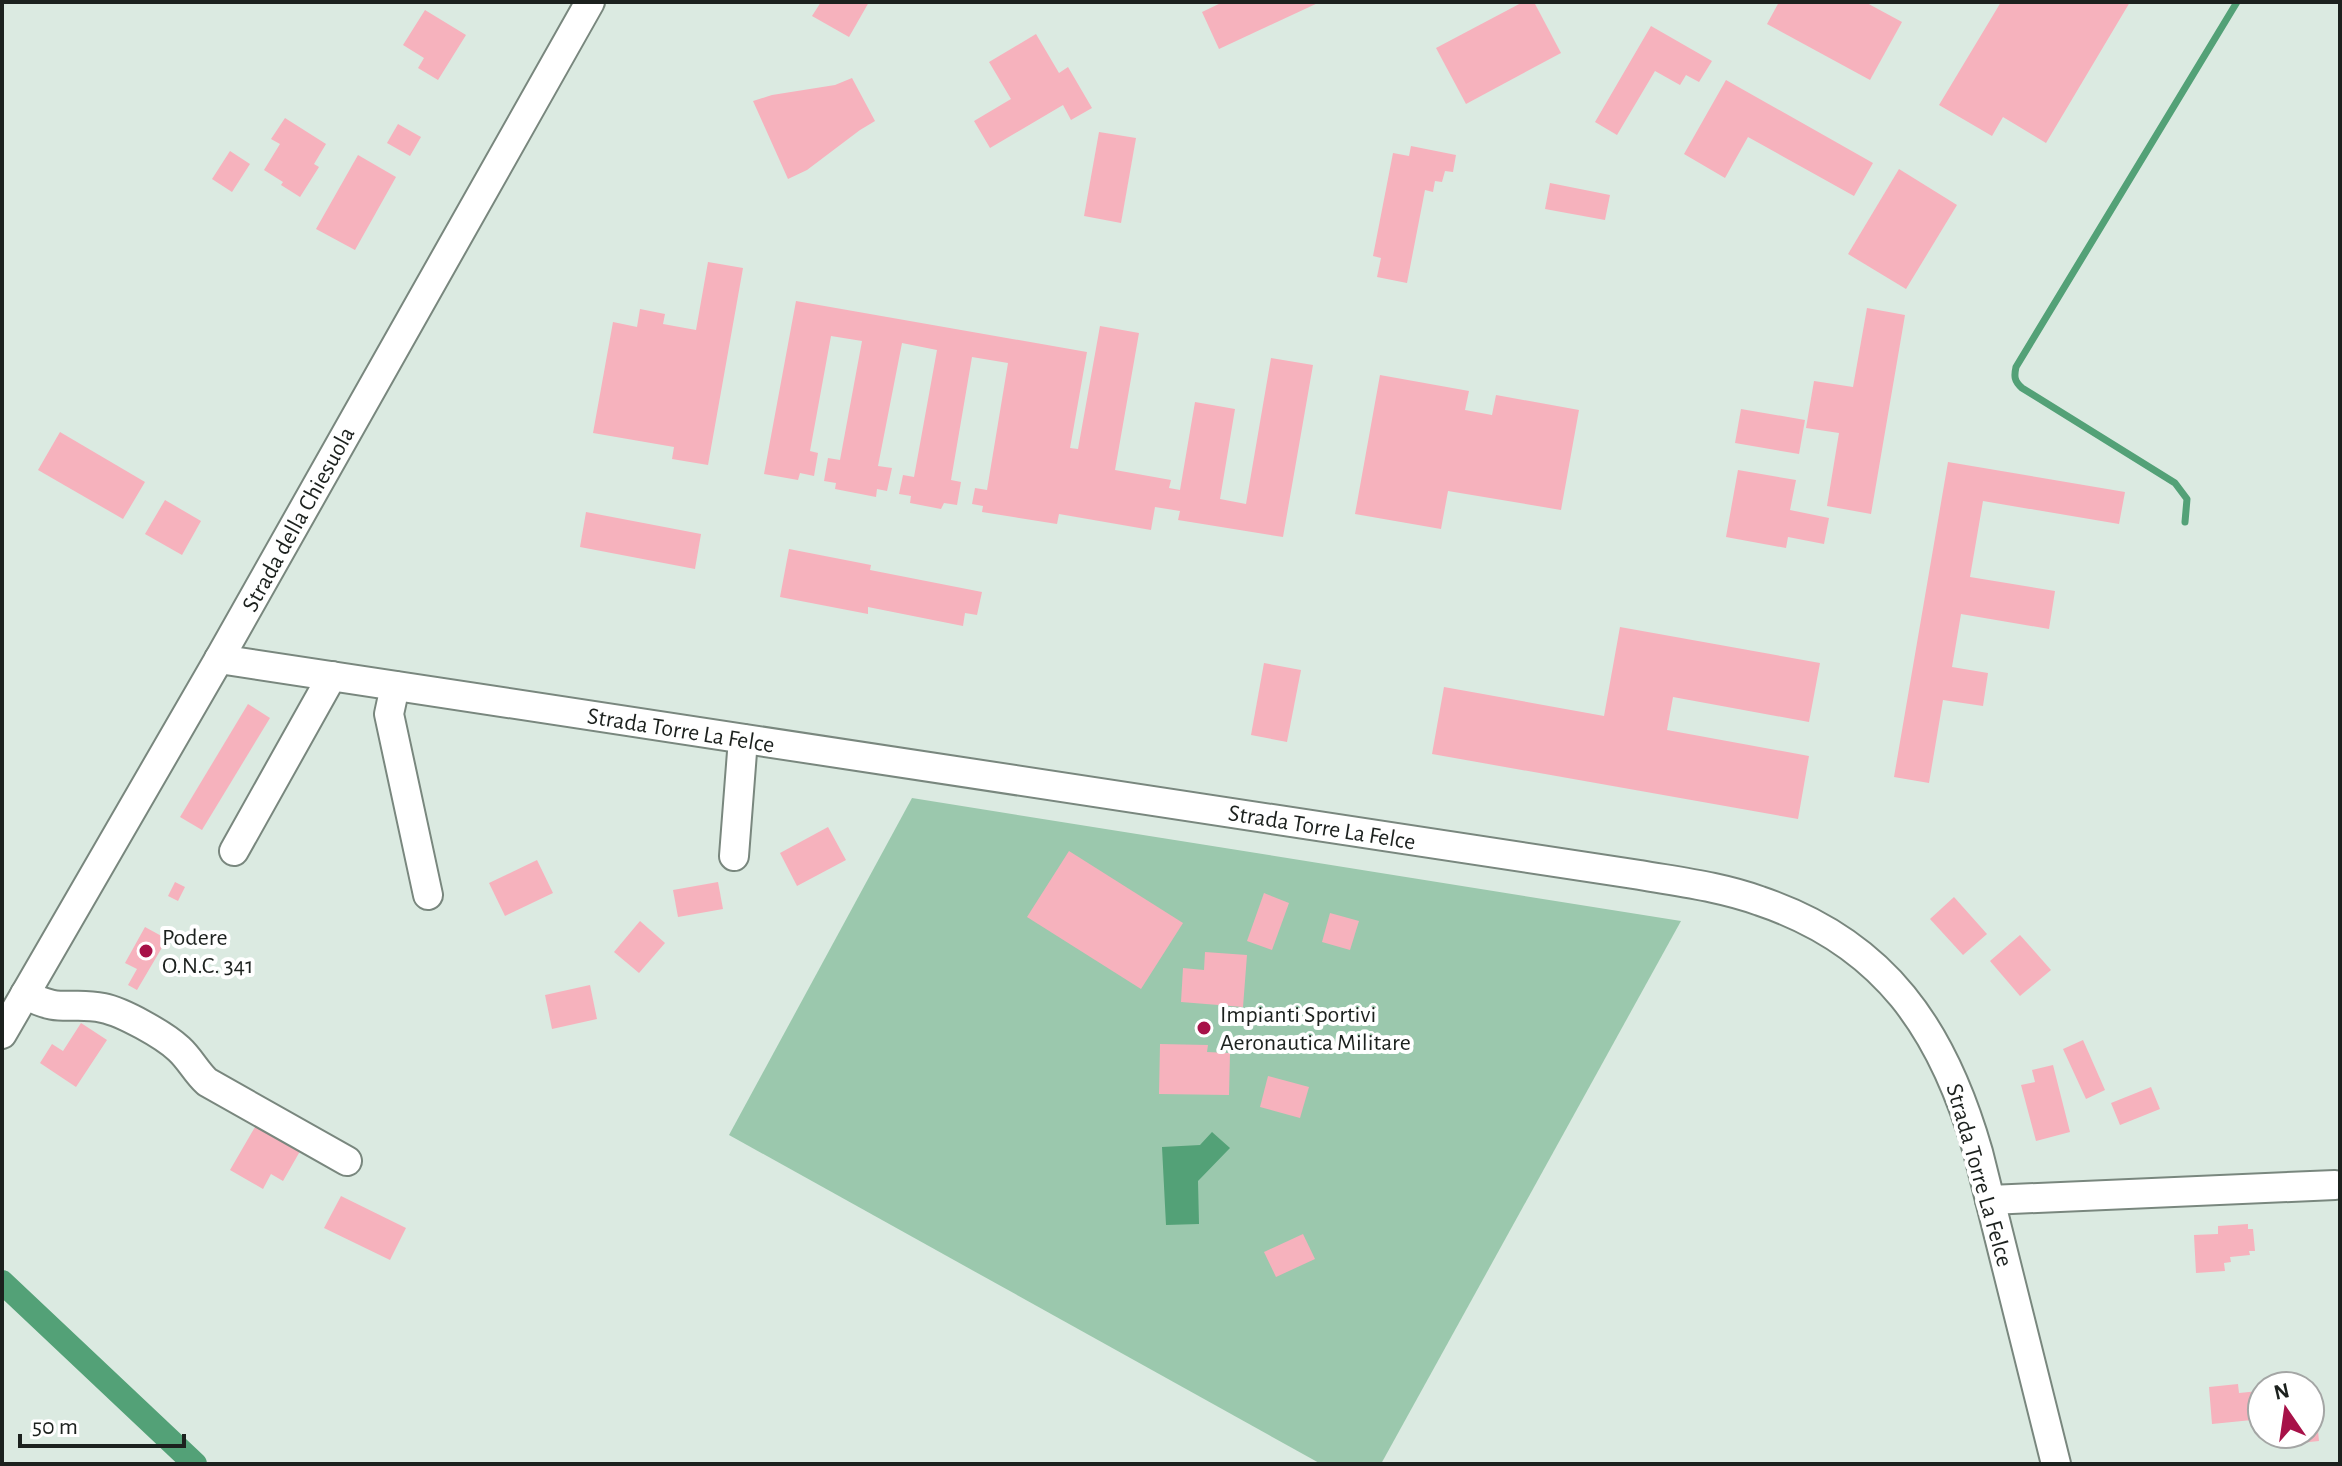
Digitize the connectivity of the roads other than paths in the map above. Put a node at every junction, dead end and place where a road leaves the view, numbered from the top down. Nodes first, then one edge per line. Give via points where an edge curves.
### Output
1 (590, 2) edge
2 (219, 659) junction
3 (332, 676) junction
4 (395, 686) junction
5 (743, 739) junction
6 (234, 851) dead end
7 (734, 856) dead end
8 (428, 895) dead end
9 (25, 994) junction
10 (2, 1034) edge
11 (347, 1161) dead end
12 (2335, 1185) dead end
13 (1990, 1200) junction
14 (2056, 1464) edge

1 - 2 street, Strada della Chiesuola
2 - 3 street, Strada Torre La Felce
2 - 9 street, Strada della Chiesuola
3 - 4 street, Strada Torre La Felce
3 - 6 street
4 - 5 street, Strada Torre La Felce
4 - 8 street via 389,714
5 - 7 street
5 - 13 street, Strada Torre La Felce via 1640,875 1759,900 1837,937 1905,999 1953,1078
9 - 10 street, Strada della Chiesuola
9 - 11 street via 47,1005 96,1007 125,1016 181,1051 207,1082
12 - 13 street
13 - 14 street, Strada Torre La Felce

